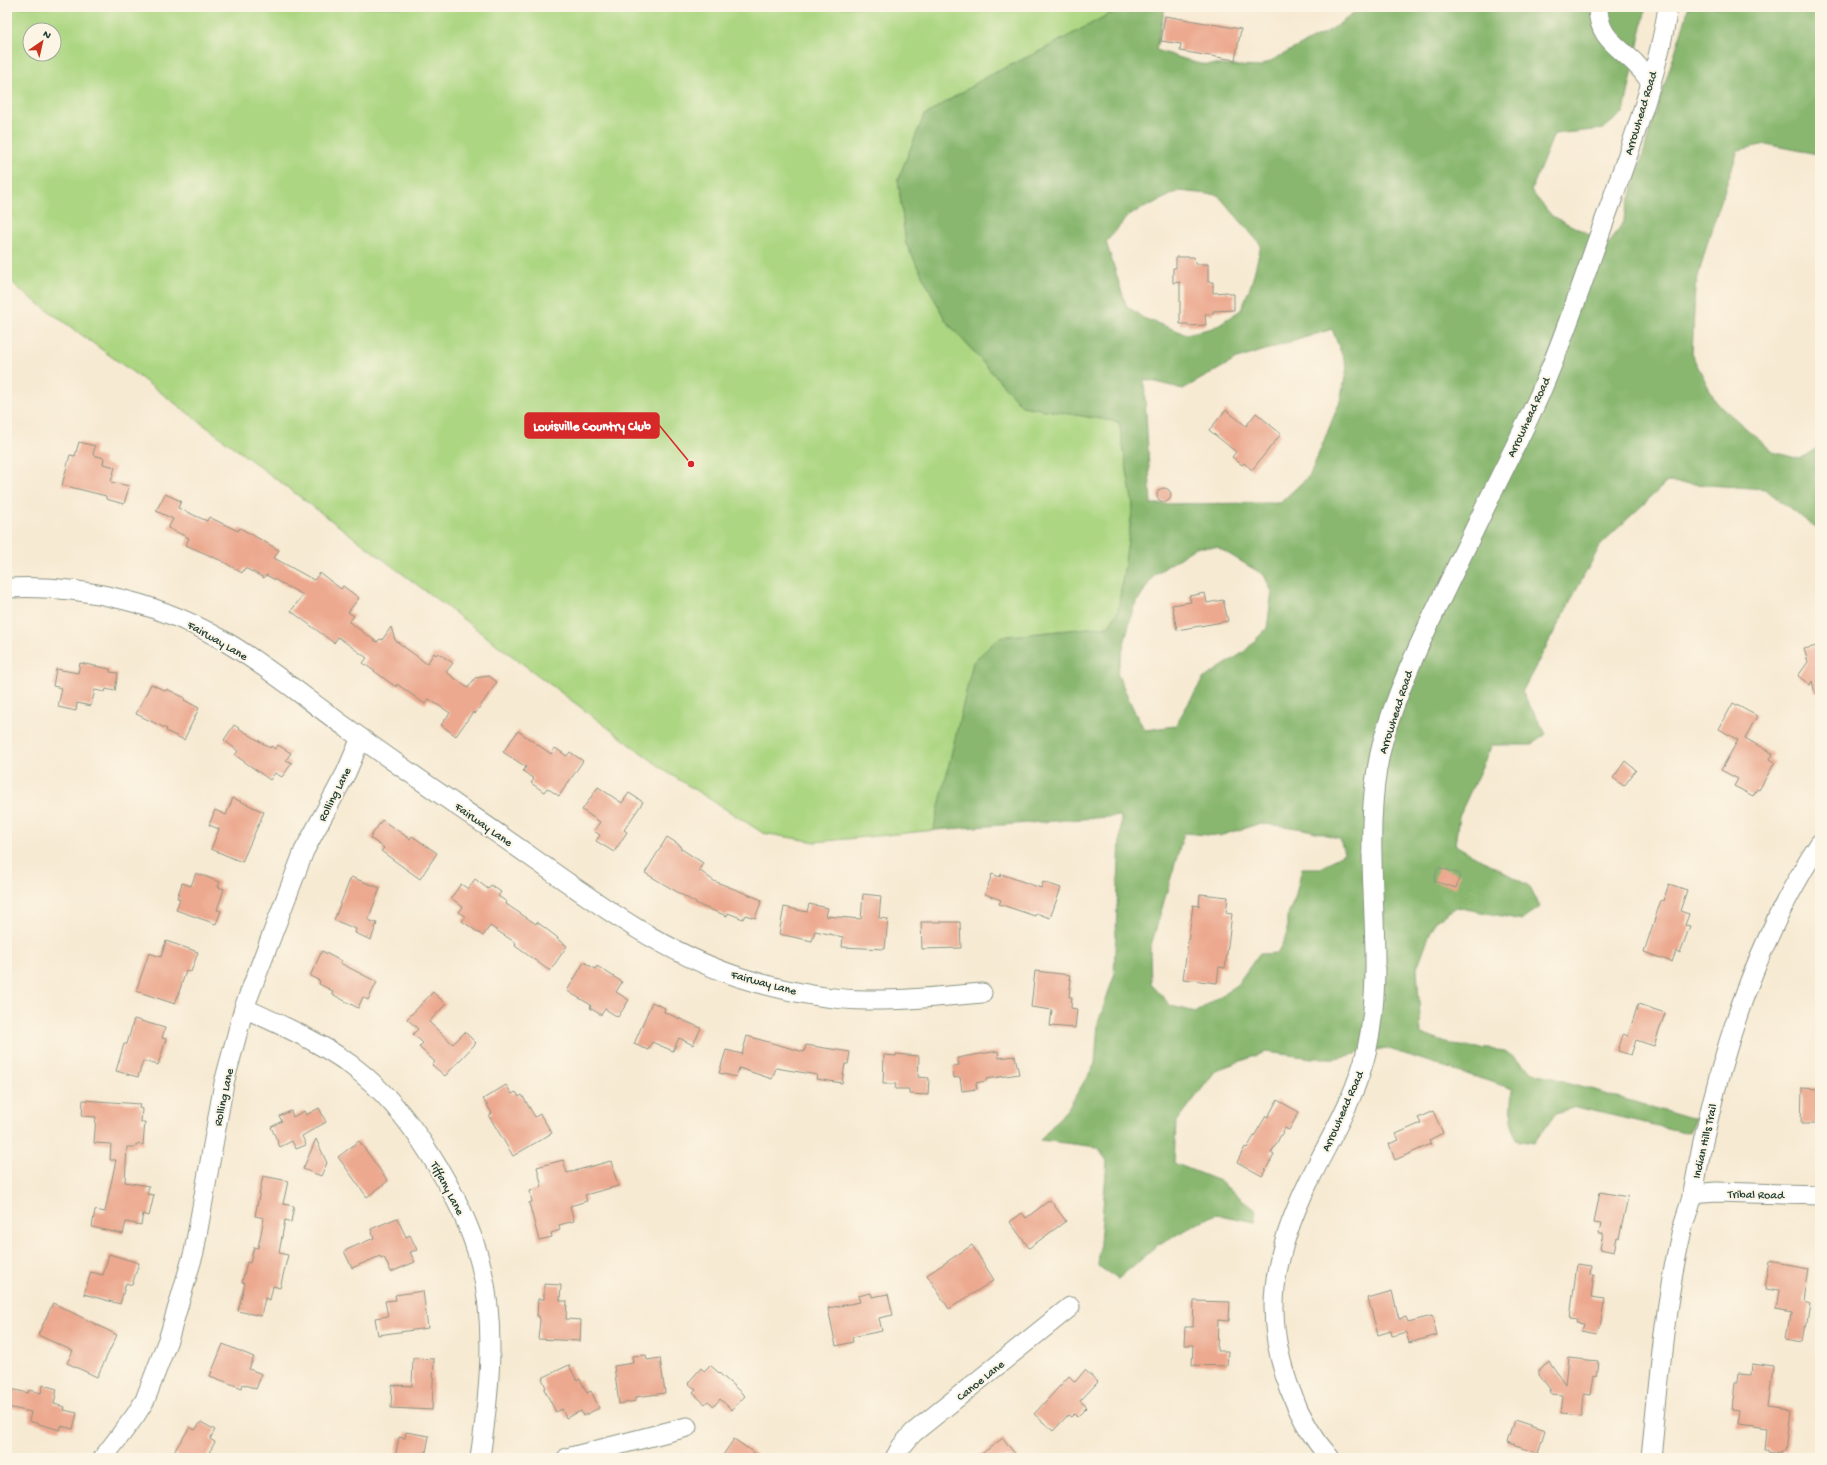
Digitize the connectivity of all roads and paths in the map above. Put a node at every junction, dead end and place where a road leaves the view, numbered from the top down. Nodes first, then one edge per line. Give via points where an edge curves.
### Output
1 (1598, 7) edge
2 (1668, 7) edge
3 (1650, 80) junction
4 (7, 588) edge
5 (361, 738) junction
6 (1820, 843) edge
7 (982, 993) dead end
8 (244, 1008) junction
9 (1692, 1194) junction
10 (1820, 1195) edge
11 (1070, 1307) dead end
12 (687, 1427) dead end
13 (103, 1458) edge
14 (480, 1458) edge
15 (567, 1458) edge
16 (895, 1458) edge
17 (1330, 1458) edge
18 (1651, 1458) edge

1 - 3 street via 1602,29 1608,39
2 - 3 street, Arrowhead Road via 1661,46
3 - 17 street, Arrowhead Road via 1637,129 1573,310 1539,395 1427,628 1403,684 1383,742 1374,792 1371,850 1376,964 1373,1013 1366,1052 1356,1083 1297,1208 1278,1266 1273,1300 1275,1339 1283,1372 1306,1425
4 - 5 street, Fairway Lane via 83,591 124,599 190,623 231,645
5 - 7 street, Fairway Lane via 635,928 707,965 740,977 814,996 901,1000
5 - 8 street, Rolling Lane via 346,773 304,851
6 - 9 street, Indian Hills Trail via 1799,875 1773,925 1750,978 1707,1124
8 - 13 street, Rolling Lane via 224,1083 194,1252 177,1314 145,1400
8 - 14 street, Tiffany Lane via 321,1046 352,1066 377,1088 418,1135 454,1196 480,1262 486,1290 490,1372
9 - 10 street, Tribal Road via 1716,1192
9 - 18 street, Indian Hills Trail via 1682,1230 1670,1295
11 - 16 street, Canoe Lane via 913,1433
12 - 15 street

